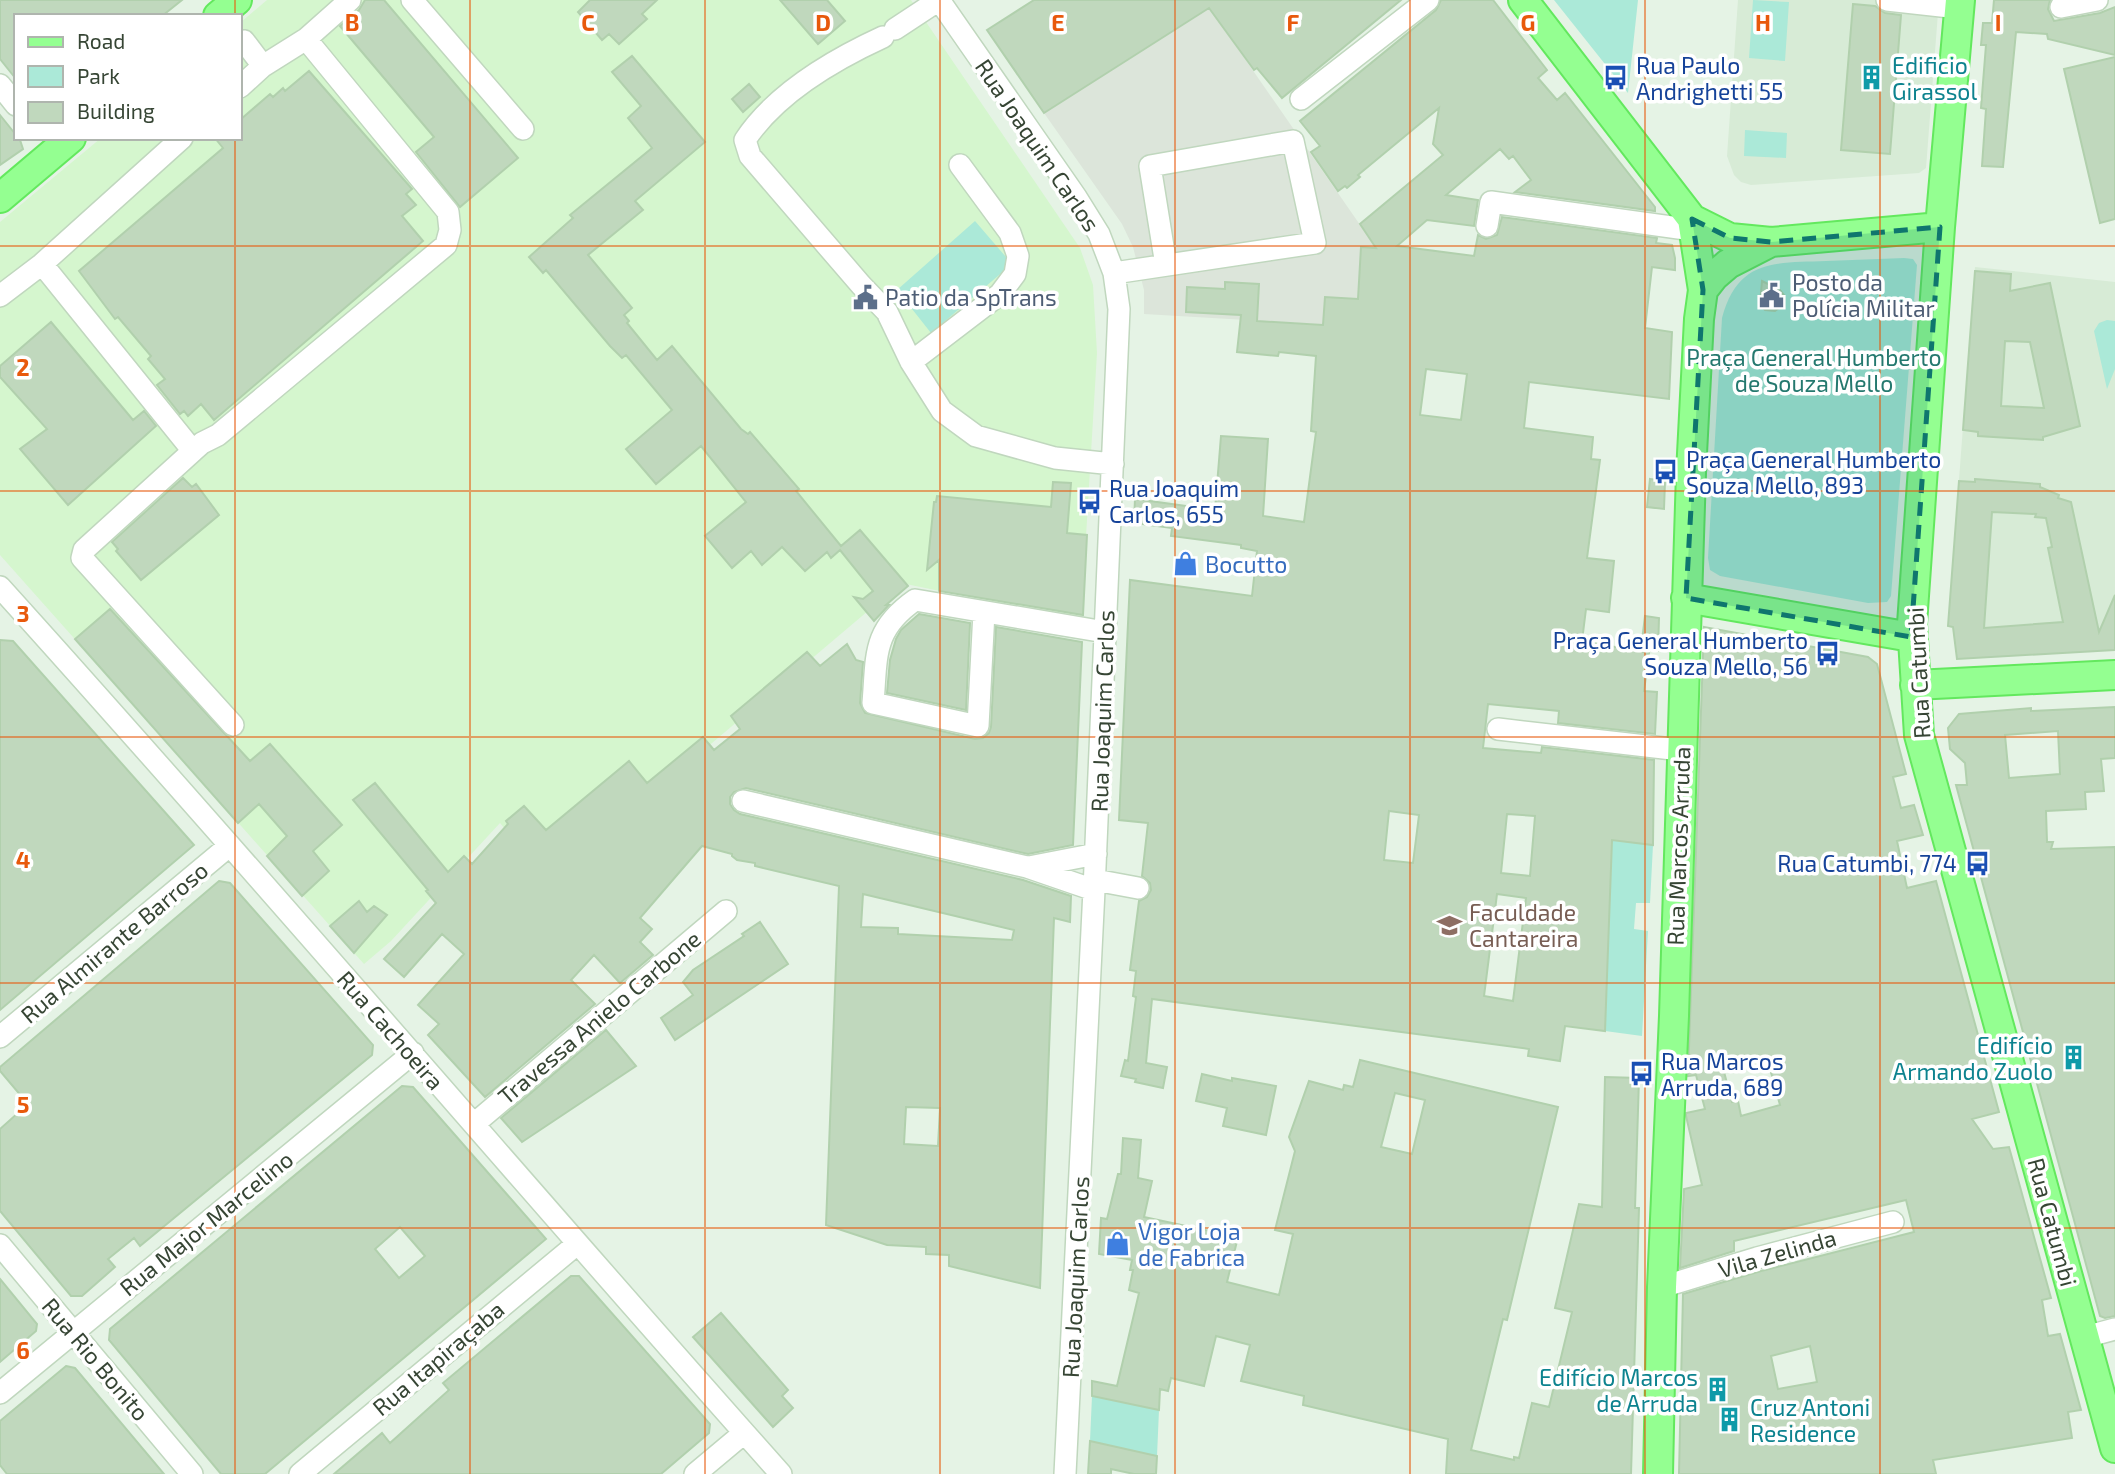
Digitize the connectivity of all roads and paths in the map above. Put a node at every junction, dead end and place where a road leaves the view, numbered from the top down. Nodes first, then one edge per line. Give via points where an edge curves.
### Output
1 (238, 0) edge
2 (350, 0) edge
3 (412, 0) edge
4 (939, 0) edge
5 (1428, 0) edge
6 (1523, 0) edge
7 (1887, 0) edge
8 (2096, 0) edge
9 (1960, 4) edge
10 (2061, 7) dead end
11 (220, 14) edge
12 (306, 39) junction
13 (244, 41) dead end
14 (263, 66) junction
15 (0, 85) edge
16 (242, 85) edge
17 (1301, 99) dead end
18 (14, 102) edge
19 (523, 129) dead end
20 (181, 140) edge
21 (55, 143) edge
22 (960, 165) dead end
23 (0, 198) edge
24 (1692, 224) junction
25 (1487, 226) dead end
26 (1940, 227) junction
27 (1771, 242) junction
28 (42, 264) junction
29 (1167, 265) junction
30 (1114, 273) junction
31 (1703, 290) junction
32 (0, 296) edge
33 (911, 362) junction
34 (193, 451) junction
35 (1113, 464) junction
36 (1686, 598) junction
37 (4, 600) edge
38 (984, 612) junction
39 (1105, 632) junction
40 (1912, 637) junction
41 (2115, 675) edge
42 (1915, 685) junction
43 (233, 725) dead end
44 (1497, 729) dead end
45 (1681, 750) junction
46 (743, 802) dead end
47 (229, 846) junction
48 (1096, 854) junction
49 (1027, 867) junction
50 (1095, 885) junction
51 (1138, 888) dead end
52 (726, 911) dead end
53 (0, 1037) edge
54 (413, 1053) junction
55 (474, 1124) junction
56 (1893, 1222) dead end
57 (577, 1244) junction
58 (0, 1245) edge
59 (1662, 1287) junction
60 (2115, 1329) edge
61 (73, 1332) junction
62 (2085, 1337) junction
63 (0, 1394) edge
64 (744, 1433) junction
65 (2115, 1448) edge
66 (192, 1474) edge
67 (300, 1474) edge
68 (695, 1474) edge
69 (781, 1474) edge
70 (1065, 1474) edge
71 (1658, 1474) edge

1 - 11 main road
2 - 12 street
3 - 19 street
4 - 30 street, Rua Joaquim Carlos via 1076,197 1099,234
4 - 33 street via 816,72 757,122 745,140 750,156 887,312
5 - 17 street
6 - 24 main road
7 - 9 street
8 - 10 street
9 - 26 main road, Rua Catumbi
12 - 14 street
12 - 34 street via 448,212 446,245
13 - 14 street
14 - 16 street
15 - 18 street
20 - 28 street
21 - 23 main road
22 - 33 street via 1010,233 1018,256 1015,274 1000,293
24 - 25 street via 1491,202
24 - 27 main road via 1730,238
24 - 31 main road, Rua Marcos Arruda
26 - 27 main road
26 - 40 main road, Rua Catumbi
27 - 31 main road via 1728,264
28 - 32 street
28 - 34 street
29 - 29 street via 1315,243 1293,141 1150,166
29 - 30 street
30 - 35 street, Rua Joaquim Carlos via 1119,309
31 - 36 main road, Rua Marcos Arruda
33 - 35 street via 942,411 976,436 1055,458
34 - 43 street via 84,551 82,558
35 - 39 street, Rua Joaquim Carlos
36 - 40 main road
36 - 45 main road, Rua Marcos Arruda
37 - 47 street, Rua Cachoeira
38 - 38 street via 913,601 882,634 873,703 978,726
38 - 39 street
39 - 48 street, Rua Joaquim Carlos
40 - 42 main road, Rua Catumbi
41 - 42 main road
42 - 62 main road, Rua Catumbi via 1919,735
44 - 45 street
45 - 59 main road, Rua Marcos Arruda
46 - 49 street
47 - 53 street, Rua Almirante Barroso
47 - 54 street, Rua Cachoeira
48 - 49 street
48 - 50 street, Rua Joaquim Carlos
49 - 50 street
50 - 51 street
50 - 70 street, Rua Joaquim Carlos
52 - 55 street, Travessa Anielo Carbone
54 - 55 street, Rua Cachoeira
54 - 61 street, Rua Major Marcelino
55 - 57 street, Rua Cachoeira
56 - 59 street, Vila Zelinda
57 - 64 street, Rua Cachoeira
57 - 67 street, Rua Itapiraçaba
58 - 61 street, Rua Rio Bonito
59 - 71 main road, Rua Marcos Arruda
60 - 62 street
61 - 63 street, Rua Major Marcelino
61 - 66 street, Rua Rio Bonito
62 - 65 main road, Rua Catumbi
64 - 68 street
64 - 69 street, Rua Cachoeira

